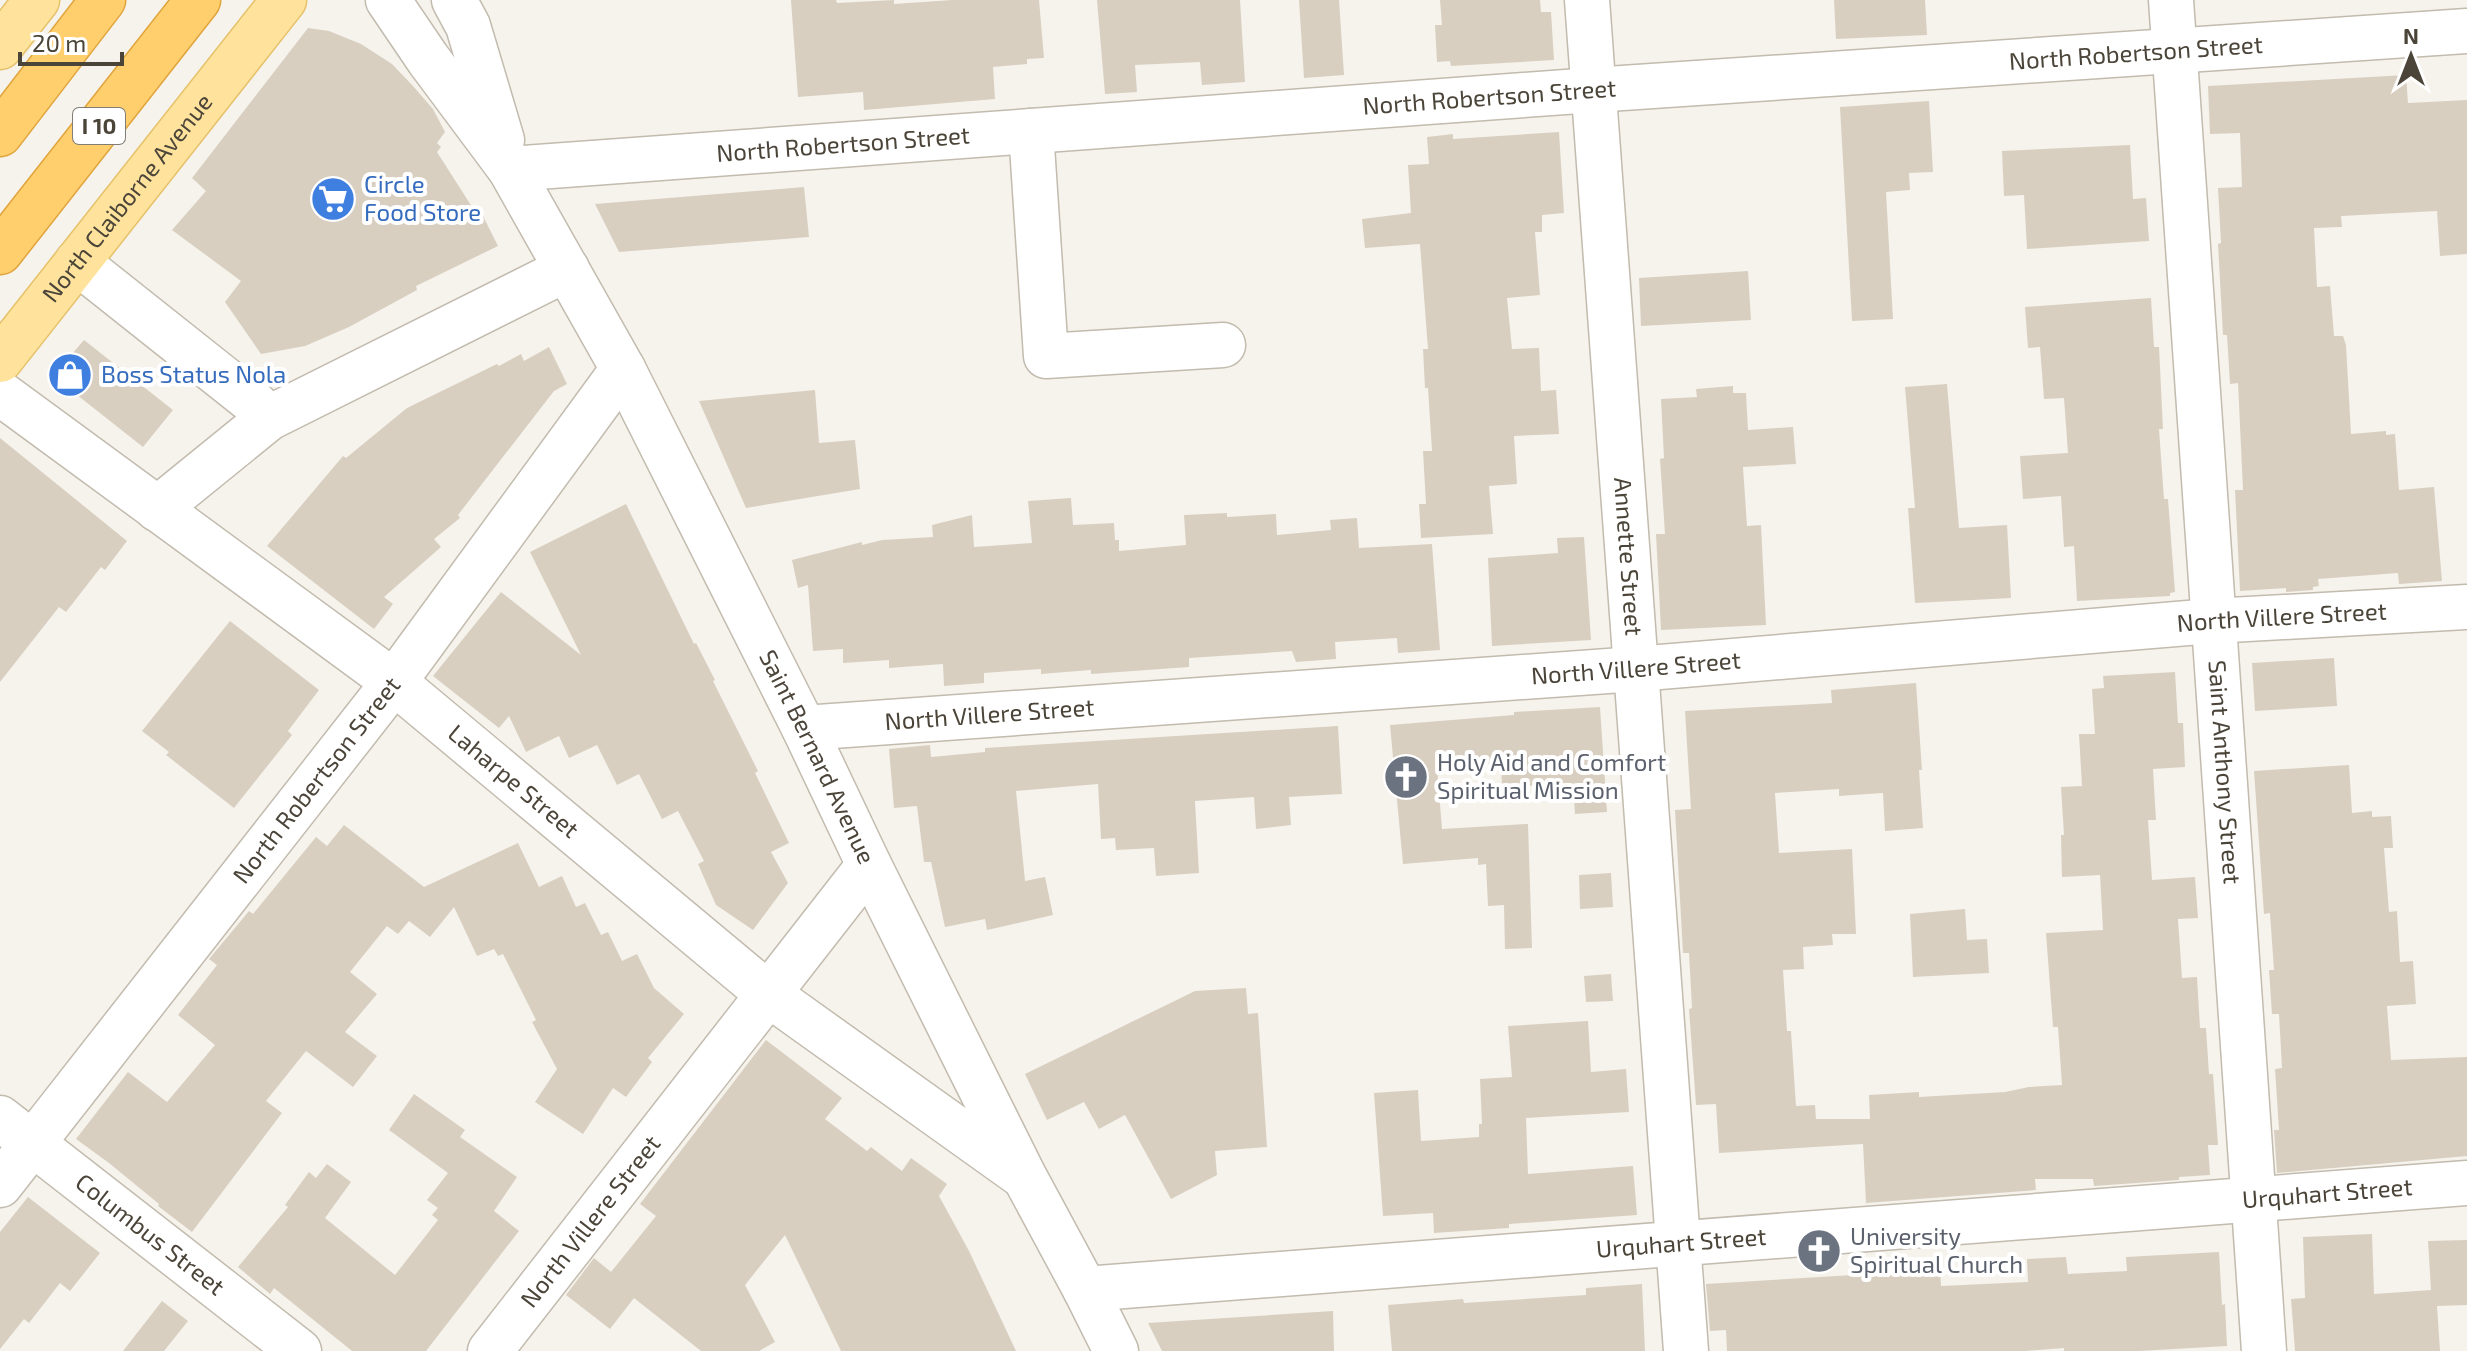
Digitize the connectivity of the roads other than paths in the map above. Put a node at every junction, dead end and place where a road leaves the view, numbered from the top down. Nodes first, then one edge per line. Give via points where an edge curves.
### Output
1 (37, 0) edge
2 (103, 0) edge
3 (198, 0) edge
4 (284, 0) edge
5 (388, 0) edge
6 (454, 0) edge
7 (1587, 0) edge
8 (2171, 0) edge
9 (2467, 31) edge
10 (0, 47) edge
11 (2174, 51) junction
12 (1593, 90) junction
13 (1031, 131) junction
14 (0, 134) edge
15 (510, 169) junction
16 (0, 252) edge
17 (77, 262) junction
18 (567, 269) junction
19 (1223, 345) dead end
20 (0, 360) edge
21 (623, 369) junction
22 (0, 393) edge
23 (269, 418) junction
24 (157, 509) junction
25 (2467, 607) edge
26 (2212, 621) junction
27 (1636, 669) junction
28 (394, 682) junction
29 (804, 728) junction
30 (869, 865) junction
31 (768, 994) junction
32 (17, 1131) edge
33 (1024, 1176) junction
34 (2467, 1183) edge
35 (0, 1185) edge
36 (2252, 1199) junction
37 (1679, 1243) junction
38 (1085, 1289) junction
39 (299, 1351) edge
40 (490, 1351) edge
41 (1116, 1351) edge
42 (1686, 1351) edge
43 (2264, 1351) edge

1 - 10 main road
2 - 14 highway
3 - 16 highway, I 10
4 - 17 main road, North Claiborne Avenue
5 - 15 street, Saint Bernard Avenue
6 - 15 street, Saint Bernard Avenue via 468,26
7 - 12 street, Annette Street
8 - 11 street, Saint Anthony Street
9 - 11 street, North Robertson Street
11 - 12 street, North Robertson Street
11 - 26 street, Saint Anthony Street
12 - 13 street, North Robertson Street
12 - 27 street, Annette Street
13 - 15 street, North Robertson Street
13 - 19 street via 1046,356
15 - 18 street, Saint Bernard Avenue
17 - 20 main road, North Claiborne Avenue
17 - 23 street
18 - 21 street, Saint Bernard Avenue
18 - 23 street
21 - 28 street, North Robertson Street
21 - 29 street, Saint Bernard Avenue
22 - 24 street, Laharpe Street
23 - 24 street
24 - 28 street, Laharpe Street
25 - 26 street, North Villere Street
26 - 27 street, North Villere Street
26 - 36 street, Saint Anthony Street
27 - 29 street, North Villere Street
27 - 37 street, Annette Street
28 - 31 street, Laharpe Street
28 - 32 street, North Robertson Street
29 - 30 street, Saint Bernard Avenue
30 - 31 street, North Villere Street
30 - 33 street, Saint Bernard Avenue
31 - 33 street, Laharpe Street
31 - 40 street, North Villere Street
32 - 35 street, North Robertson Street
32 - 39 street, Columbus Street
33 - 38 street, Saint Bernard Avenue
34 - 36 street, Urquhart Street
36 - 37 street, Urquhart Street
36 - 43 street, Saint Anthony Street
37 - 38 street, Urquhart Street
37 - 42 street, Annette Street
38 - 41 street, Saint Bernard Avenue

